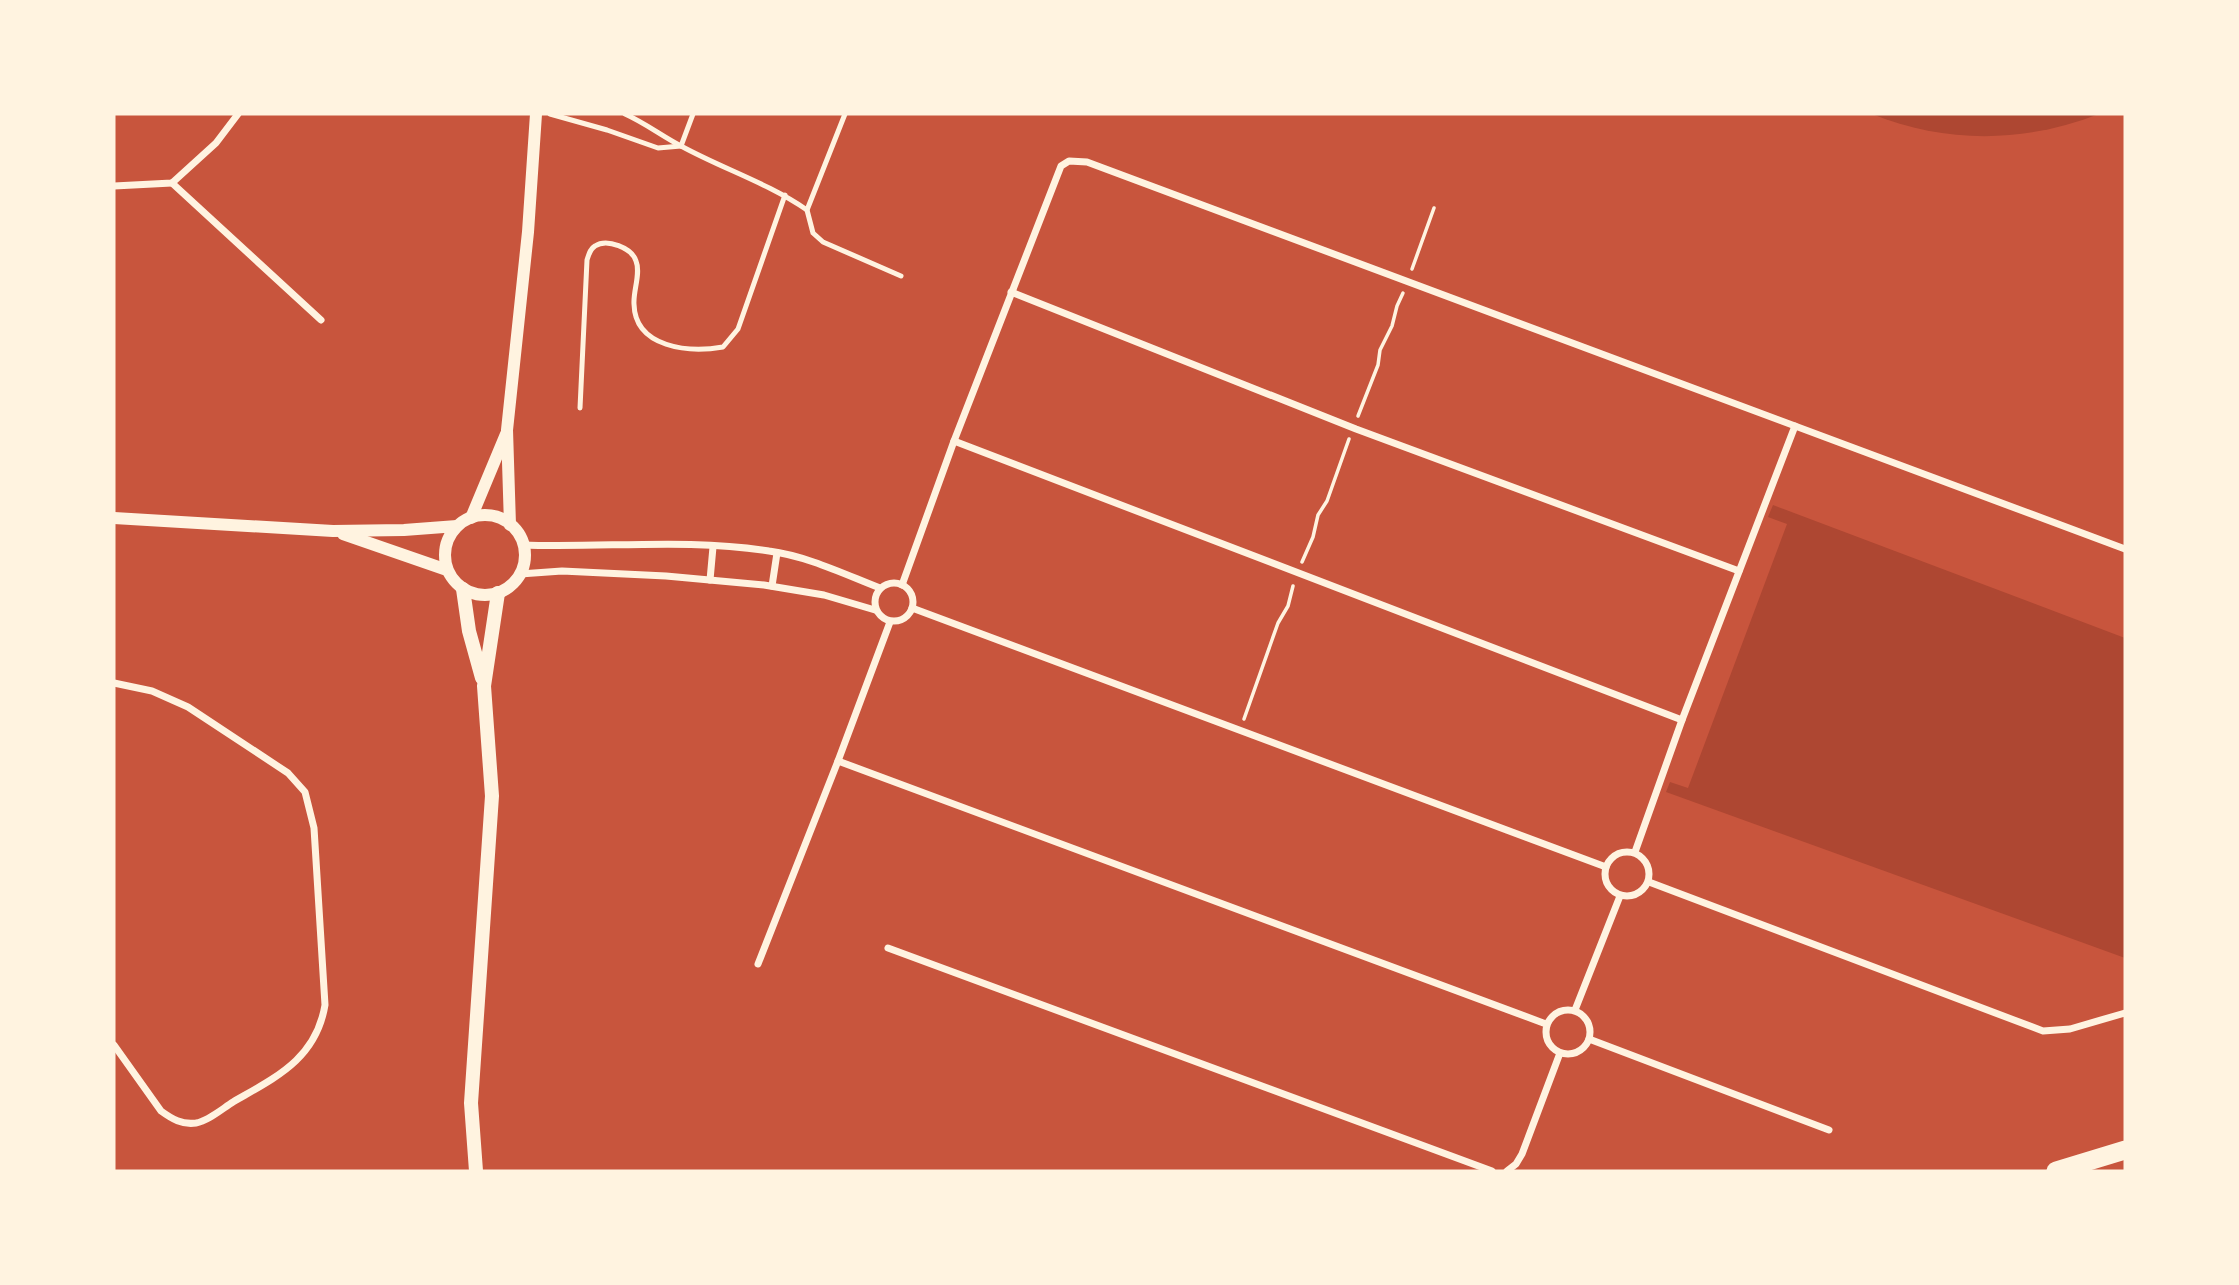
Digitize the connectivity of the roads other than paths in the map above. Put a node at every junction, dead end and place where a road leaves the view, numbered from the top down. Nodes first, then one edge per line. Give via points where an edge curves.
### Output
1 (238, 114) edge
2 (536, 114) edge
3 (550, 114) edge
4 (625, 114) edge
5 (693, 114) edge
6 (845, 114) edge
7 (681, 146) junction
8 (172, 183) junction
9 (114, 186) edge
10 (785, 195) junction
11 (807, 210) junction
12 (901, 276) dead end
13 (1011, 292) junction
14 (321, 320) dead end
15 (580, 408) dead end
16 (1794, 426) junction
17 (507, 430) junction
18 (954, 442) junction
19 (114, 518) edge
20 (471, 518) junction
21 (510, 525) junction
22 (457, 526) junction
23 (332, 531) junction
24 (523, 545) junction
25 (713, 547) junction
26 (2125, 549) edge
27 (777, 553) junction
28 (447, 570) junction
29 (1738, 571) junction
30 (520, 574) junction
31 (710, 580) junction
32 (902, 585) junction
33 (772, 586) junction
34 (880, 588) junction
35 (463, 589) junction
36 (498, 593) junction
37 (912, 608) junction
38 (875, 610) junction
39 (890, 622) junction
40 (114, 682) edge
41 (484, 686) junction
42 (1682, 720) junction
43 (838, 761) junction
44 (1635, 852) junction
45 (1606, 866) junction
46 (1649, 882) junction
47 (1620, 896) junction
48 (888, 948) dead end
49 (758, 964) dead end
50 (1575, 1010) junction
51 (2125, 1013) edge
52 (1546, 1024) junction
53 (1589, 1040) junction
54 (114, 1045) edge
55 (1560, 1053) junction
56 (1829, 1130) dead end
57 (2125, 1150) edge
58 (475, 1171) edge
59 (1492, 1171) edge
60 (1507, 1171) edge
61 (2056, 1171) edge

1 - 8 street via 216,143
2 - 17 street
3 - 7 lane via 658,149
4 - 7 lane
5 - 7 lane
6 - 11 lane
7 - 10 lane
8 - 9 street
8 - 14 street
10 - 11 lane
10 - 15 lane via 738,329 723,348 684,349 656,342 635,316 638,263 633,255 608,243 597,244 590,251
11 - 12 lane via 813,233 823,242
13 - 16 street via 1060,166 1069,161 1087,162
13 - 18 street
13 - 29 street via 1353,428
16 - 26 street
16 - 29 street
17 - 20 street
17 - 21 street
18 - 32 street
18 - 42 street
19 - 23 street
20 - 21 street via 491,516
20 - 22 street
21 - 24 street
22 - 23 street
22 - 28 street via 446,546
23 - 28 street
24 - 25 street
24 - 30 street
25 - 27 street
25 - 31 street
27 - 33 street
27 - 34 street
28 - 35 street
29 - 42 street
30 - 31 street via 562,571
30 - 36 street
31 - 33 street
32 - 34 street
32 - 37 street via 913,596
33 - 38 street
34 - 38 street via 874,598
35 - 36 street via 474,594
35 - 41 main road
36 - 41 main road
37 - 39 street via 907,616
37 - 45 street
38 - 39 street
39 - 43 street
40 - 54 street via 152,691 188,707 288,773 305,792 314,828 325,1005 315,1036 289,1068 194,1123 172,1119 161,1111
41 - 58 main road via 492,796 471,1102
42 - 44 street
43 - 49 street
43 - 52 street
44 - 45 street via 1623,852
44 - 46 street via 1645,859
45 - 47 street via 1610,889
46 - 47 street via 1643,892
46 - 51 street via 2043,1031 2070,1030
47 - 50 street
48 - 59 street
50 - 52 street via 1563,1009
50 - 53 street via 1585,1017
52 - 55 street via 1550,1047
53 - 55 street via 1572,1054
53 - 56 street
55 - 60 street via 1522,1154
57 - 61 highway

